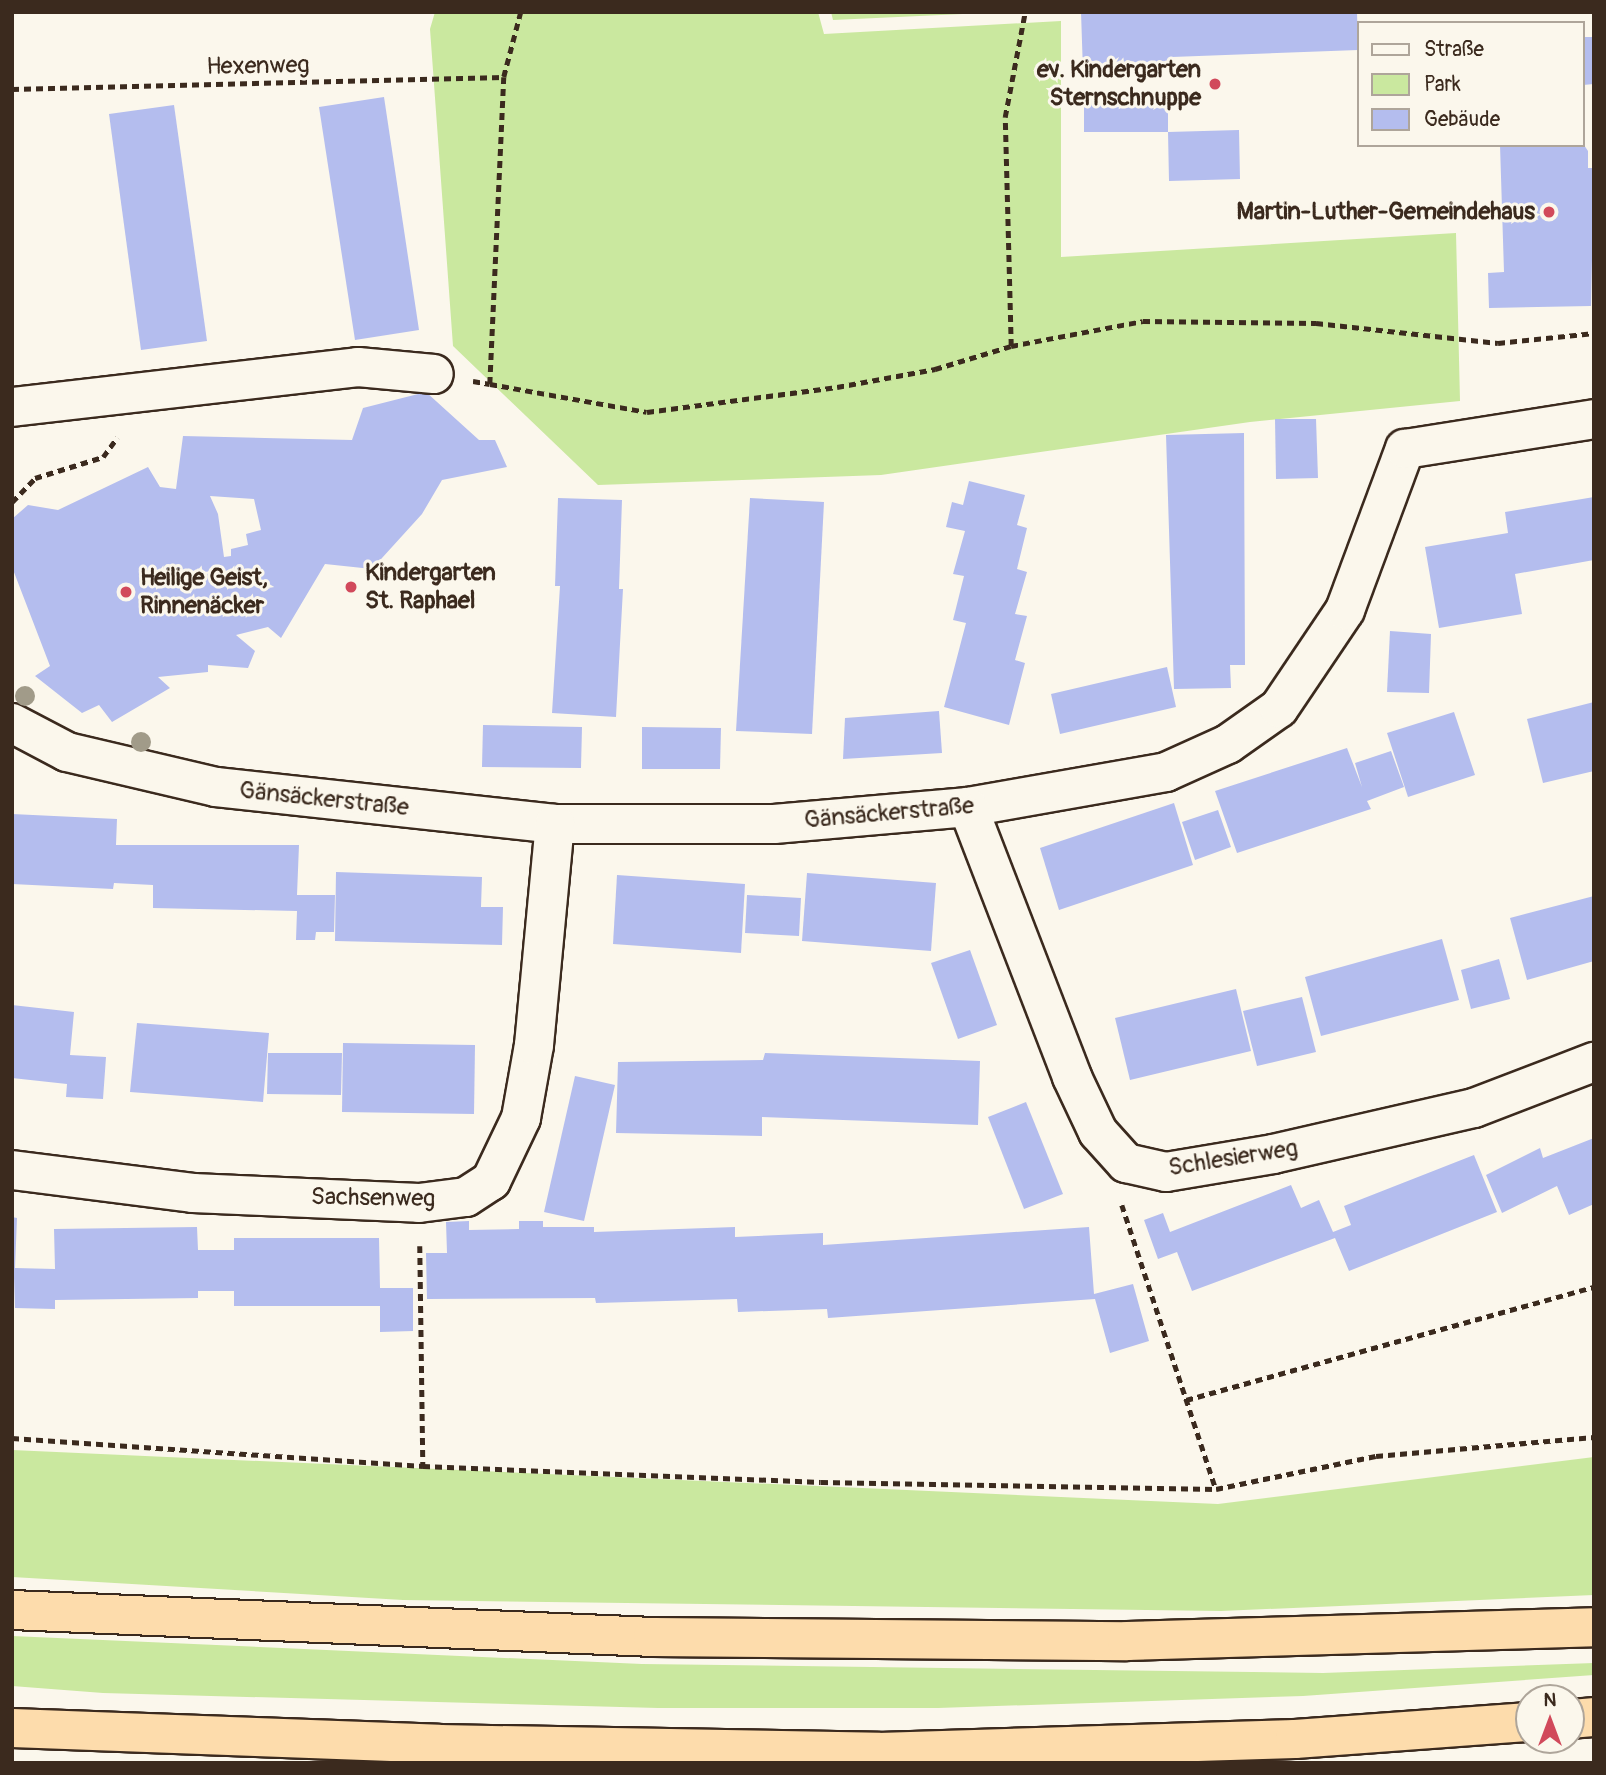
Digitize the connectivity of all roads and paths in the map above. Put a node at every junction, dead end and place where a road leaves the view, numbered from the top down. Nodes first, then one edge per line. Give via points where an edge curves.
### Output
1 (521, 12) edge
2 (1026, 12) edge
3 (504, 77) junction
4 (12, 89) edge
5 (1594, 333) edge
6 (1012, 346) junction
7 (434, 374) dead end
8 (151, 392) junction
9 (12, 407) edge
10 (1594, 419) edge
11 (12, 502) edge
12 (12, 723) edge
13 (968, 807) junction
14 (555, 824) junction
15 (1594, 1062) edge
16 (12, 1170) edge
17 (419, 1203) junction
18 (1121, 1209) dead end
19 (1594, 1287) edge
20 (1186, 1400) junction
21 (1594, 1437) edge
22 (12, 1438) edge
23 (423, 1466) junction
24 (1216, 1489) junction
25 (12, 1610) edge
26 (1594, 1627) edge
27 (1515, 1723) edge
28 (12, 1728) edge

1 - 3 path
2 - 6 path via 1004,117
3 - 4 path, Hexenweg
3 - 6 path via 490,384 648,412 837,387 935,369
5 - 6 path via 1498,343 1316,323 1143,321
7 - 8 street via 358,367
8 - 9 street
8 - 11 path via 103,457 35,478
10 - 13 street, Gänsäckerstraße via 1405,449 1345,610 1279,708 1228,744 1166,772
12 - 14 street, Gänsäckerstraße via 67,752 216,787
13 - 14 street, Gänsäckerstraße via 774,824
13 - 15 street, Schlesierweg via 1072,1077 1098,1132 1126,1163 1166,1172 1298,1149 1474,1108
14 - 17 street, Sachsenweg via 534,1045 521,1118 510,1150 491,1181 466,1197
16 - 17 street, Sachsenweg via 193,1193
17 - 23 path
18 - 20 path
19 - 20 path
20 - 24 path
21 - 24 path via 1377,1456
22 - 23 path
23 - 24 path via 821,1482
25 - 26 highway via 653,1637 1127,1641
27 - 28 highway via 1295,1739 879,1752 439,1744

